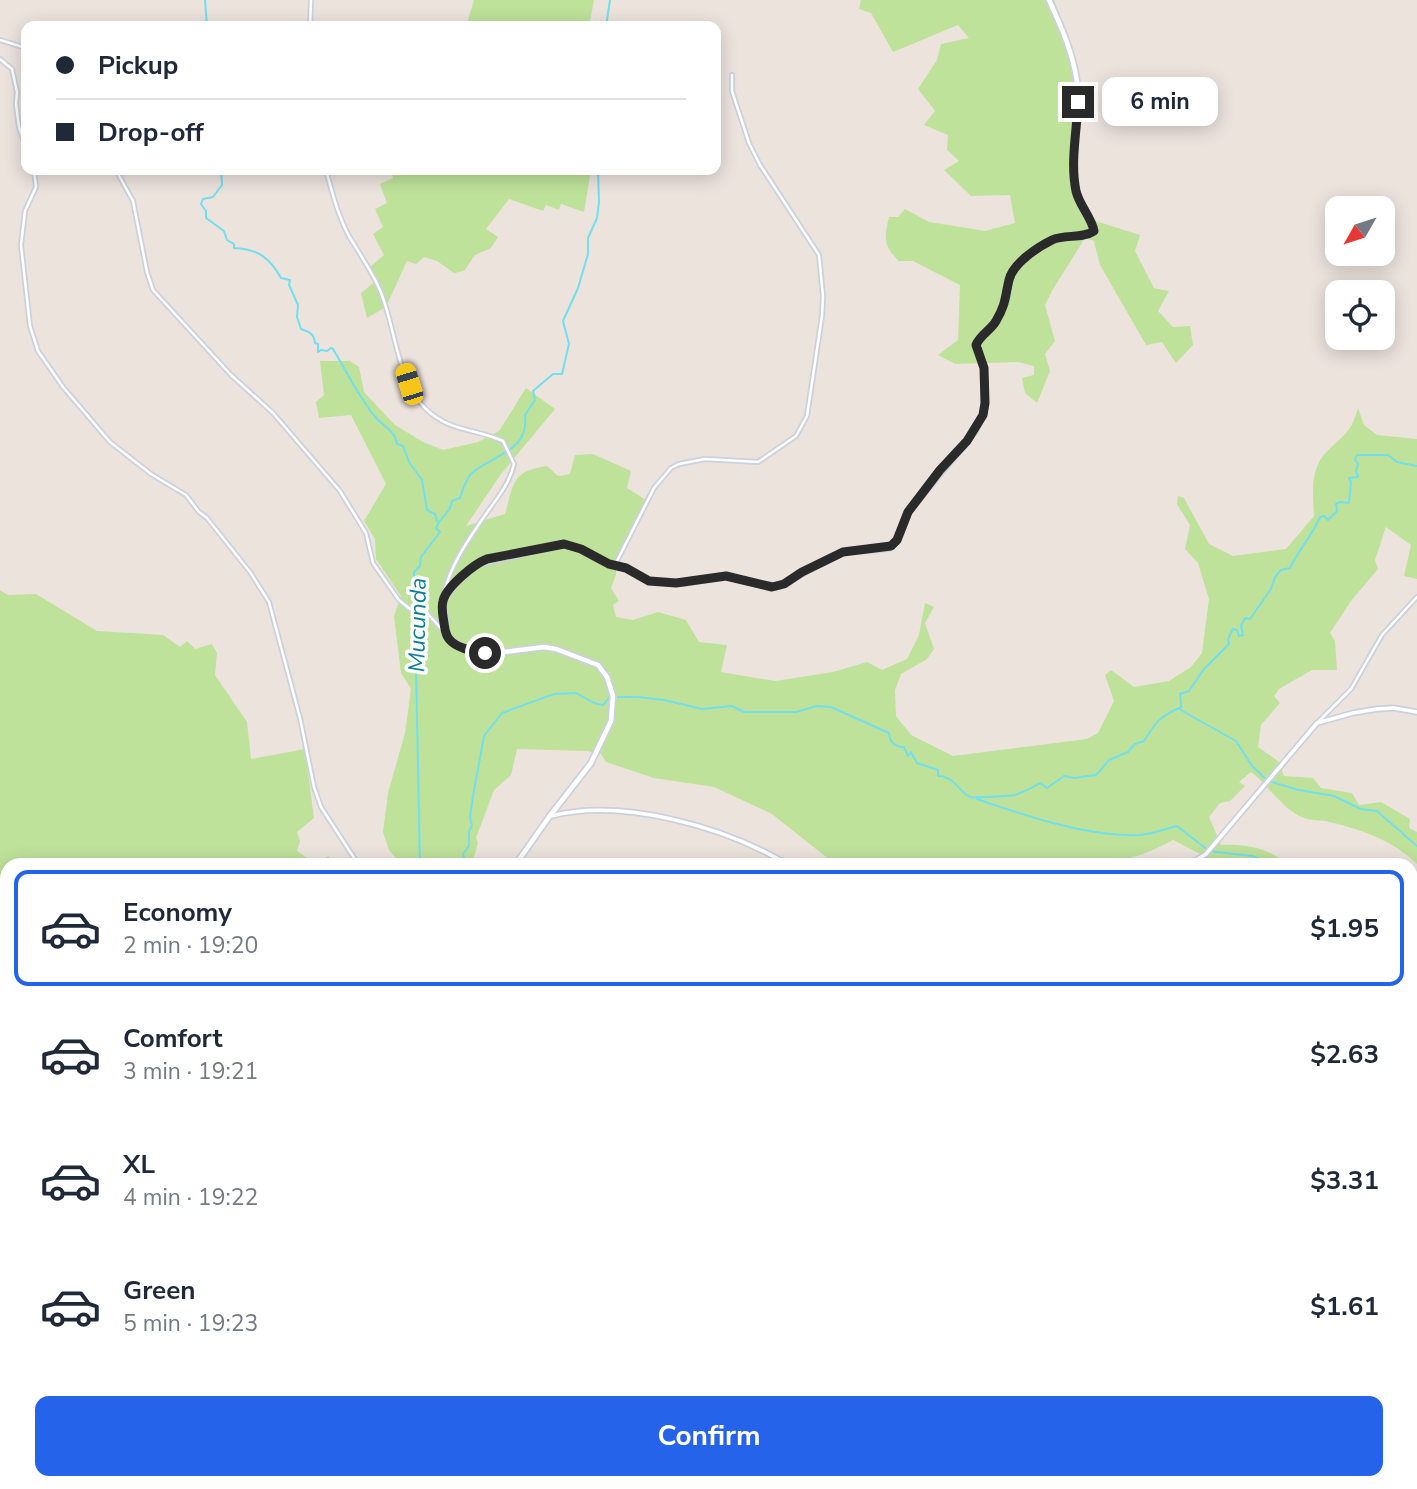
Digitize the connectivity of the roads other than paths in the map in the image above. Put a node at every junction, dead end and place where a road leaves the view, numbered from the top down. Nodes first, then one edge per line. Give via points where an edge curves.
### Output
1 (312, 0) edge
2 (1049, 0) edge
3 (310, 21) edge
4 (0, 40) edge
5 (21, 46) edge
6 (0, 59) edge
7 (732, 75) dead end
8 (21, 133) edge
9 (35, 175) edge
10 (119, 175) edge
11 (329, 175) edge
12 (614, 566) junction
13 (1417, 597) edge
14 (443, 600) junction
15 (446, 634) junction
16 (1417, 712) edge
17 (1317, 723) junction
18 (549, 817) junction
19 (354, 858) edge
20 (520, 858) edge
21 (774, 858) edge
22 (1199, 858) edge

1 - 3 street
2 - 12 main road via 1078,83 1076,190 1094,229 1090,234 1051,241 1011,275 1001,311 976,345 984,368 983,415 908,512 897,540 888,548 843,552 776,587 726,576 667,583 646,580
4 - 5 street
6 - 8 street via 12,69
7 - 12 street via 732,91 749,143 819,255 822,316 807,416 796,436 758,462 714,458 671,468 654,488
9 - 19 street via 36,187 25,211 21,245 30,326 38,351 110,442 186,495 269,602 314,787 321,807
10 - 15 street via 133,201 153,290 331,480 366,533 375,566 399,600 426,612
11 - 14 street via 345,226 379,288 418,400 451,427 503,441 514,464 505,488 468,540
12 - 14 main road via 572,546 555,544 478,562
13 - 17 street via 1382,635 1351,689
14 - 15 main road
15 - 18 main road via 459,646 481,653 547,647 597,664 605,672 613,697 611,721 593,759
16 - 17 street via 1377,709
17 - 22 street
18 - 20 main road
18 - 21 street via 590,811 650,814 720,834

